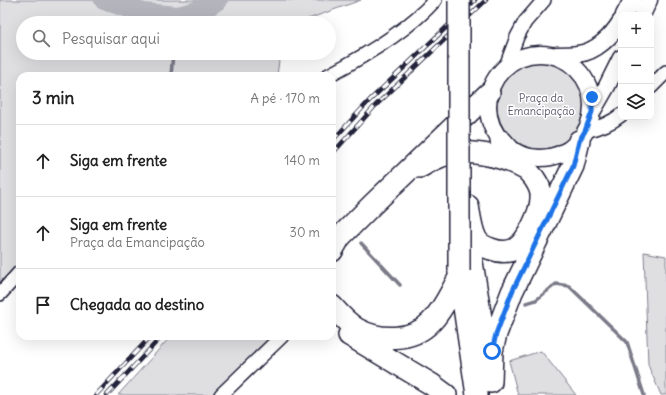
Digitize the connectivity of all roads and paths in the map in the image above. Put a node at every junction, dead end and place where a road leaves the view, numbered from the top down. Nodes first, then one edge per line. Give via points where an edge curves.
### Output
1 (436, 0) edge
2 (459, 0) edge
3 (470, 0) edge
4 (544, 0) edge
5 (632, 0) edge
6 (649, 0) edge
7 (626, 12) edge
8 (643, 12) edge
9 (618, 25) edge
10 (552, 55) junction
11 (618, 64) edge
12 (506, 66) junction
13 (335, 72) edge
14 (666, 72) edge
15 (654, 84) edge
16 (489, 93) junction
17 (592, 112) junction
18 (618, 118) edge
19 (582, 136) junction
20 (515, 157) junction
21 (400, 178) junction
22 (468, 206) junction
23 (336, 244) edge
24 (459, 274) junction
25 (16, 276) edge
26 (0, 294) edge
27 (336, 310) edge
28 (336, 323) edge
29 (278, 340) edge
30 (487, 391) edge
31 (221, 395) edge
32 (446, 395) edge

1 - 13 street via 407,27
2 - 24 main road, bridge
3 - 22 main road
4 - 12 street via 525,22
5 - 7 street
6 - 8 street
9 - 10 street via 594,48 577,55
10 - 12 street via 525,56
10 - 17 street via 578,70 587,82 592,97
11 - 17 street
12 - 16 street via 496,78
14 - 15 street
16 - 20 street via 488,110 492,127
16 - 21 main road
17 - 19 street
18 - 19 street
19 - 20 street via 565,152 549,157
19 - 30 main road via 573,166 512,292 496,334
20 - 21 main road via 474,153 443,155
20 - 22 main road via 539,184 541,198 533,224 522,243 515,249 499,252 478,242
21 - 23 main road via 340,237
22 - 30 main road
24 - 27 main road via 440,313 430,324 402,337 371,335 356,328
24 - 30 main road
25 - 26 street
28 - 32 main road via 343,331
29 - 31 street

